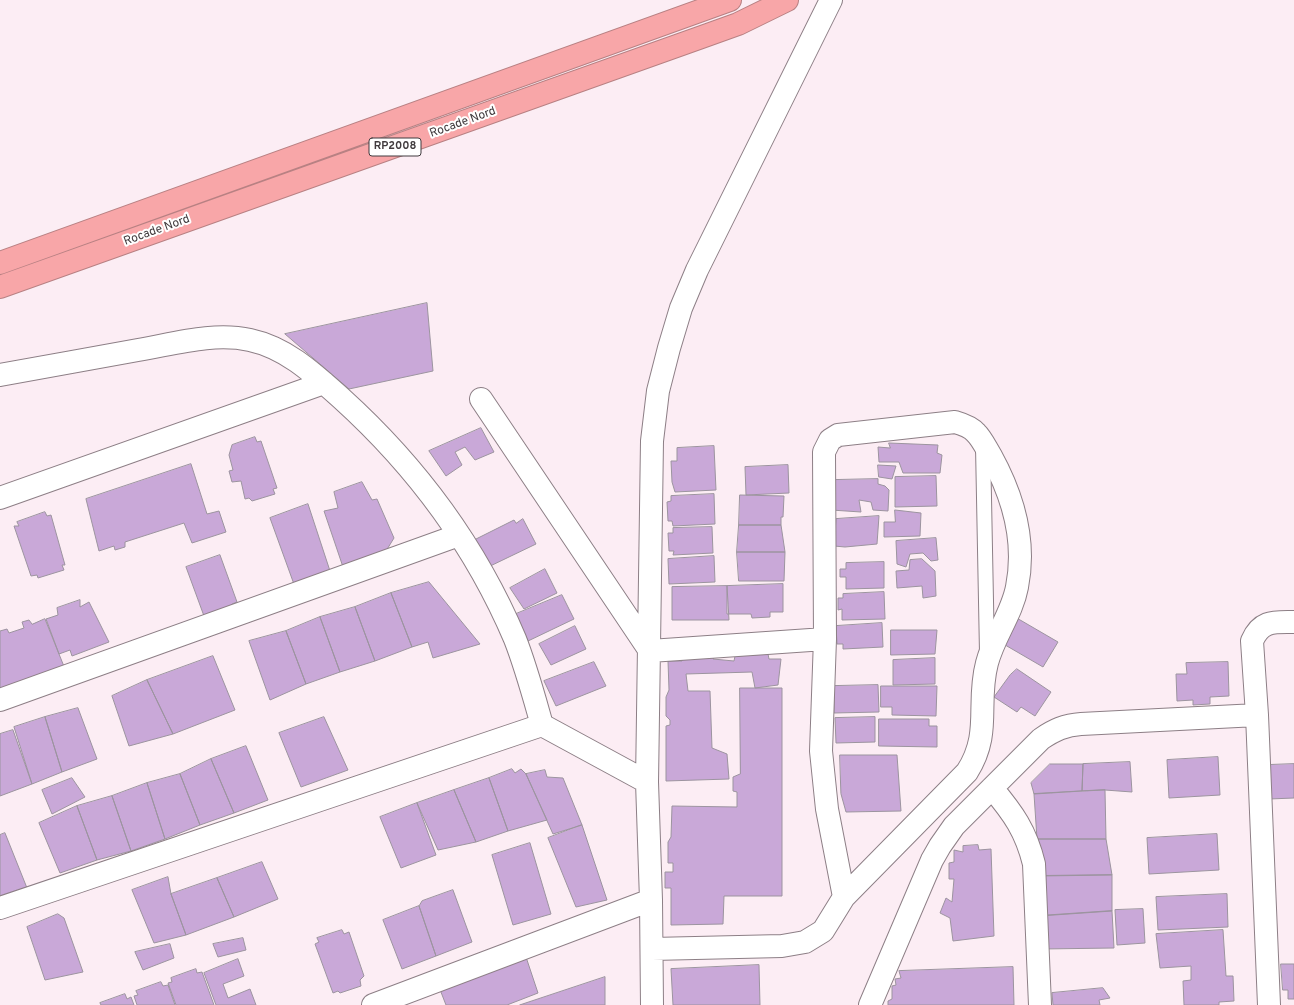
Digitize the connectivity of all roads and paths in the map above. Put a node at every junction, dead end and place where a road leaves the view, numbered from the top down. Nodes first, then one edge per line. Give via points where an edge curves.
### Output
1 (730, 0) edge
2 (787, 0) edge
3 (831, 0) edge
4 (0, 263) edge
5 (0, 287) edge
6 (0, 375) edge
7 (324, 383) junction
8 (481, 399) dead end
9 (983, 442) junction
10 (0, 498) edge
11 (460, 535) junction
12 (1294, 622) edge
13 (825, 639) junction
14 (650, 651) junction
15 (987, 663) junction
16 (0, 700) edge
17 (1257, 715) junction
18 (542, 725) junction
19 (647, 782) junction
20 (992, 788) junction
21 (844, 897) junction
22 (651, 900) junction
23 (0, 908) edge
24 (652, 949) junction
25 (385, 1003) edge
26 (652, 1005) edge
27 (870, 1005) edge
28 (1040, 1005) edge
29 (1269, 1005) edge

1 - 4 highway, Rocade Nord / RP2008
2 - 5 highway, Rocade Nord / RP2008 via 738,24
3 - 14 street via 697,270 681,308 669,348 658,391 652,441
6 - 7 street via 189,341 228,337 251,340 272,347 292,357
7 - 10 street
7 - 11 street via 355,411 406,465
8 - 14 street
9 - 13 street via 976,432 955,422 851,433 838,435 830,440 824,452
9 - 15 lane
9 - 15 street via 1002,476 1011,502 1018,530 1021,559 1015,595
11 - 16 street
11 - 18 street via 515,639
12 - 17 street via 1264,625 1256,632 1252,641
13 - 14 street
13 - 21 street via 821,751 823,783
14 - 19 street
15 - 21 street via 983,686 982,736 974,761 967,772
17 - 20 street via 1068,725 1041,738
17 - 29 street
18 - 19 street
18 - 23 street
19 - 22 street
20 - 27 street via 954,826 940,846
20 - 28 street via 1014,814 1023,830 1034,864
21 - 24 street via 823,931 805,942 782,946
22 - 24 street
22 - 25 street
24 - 26 street

